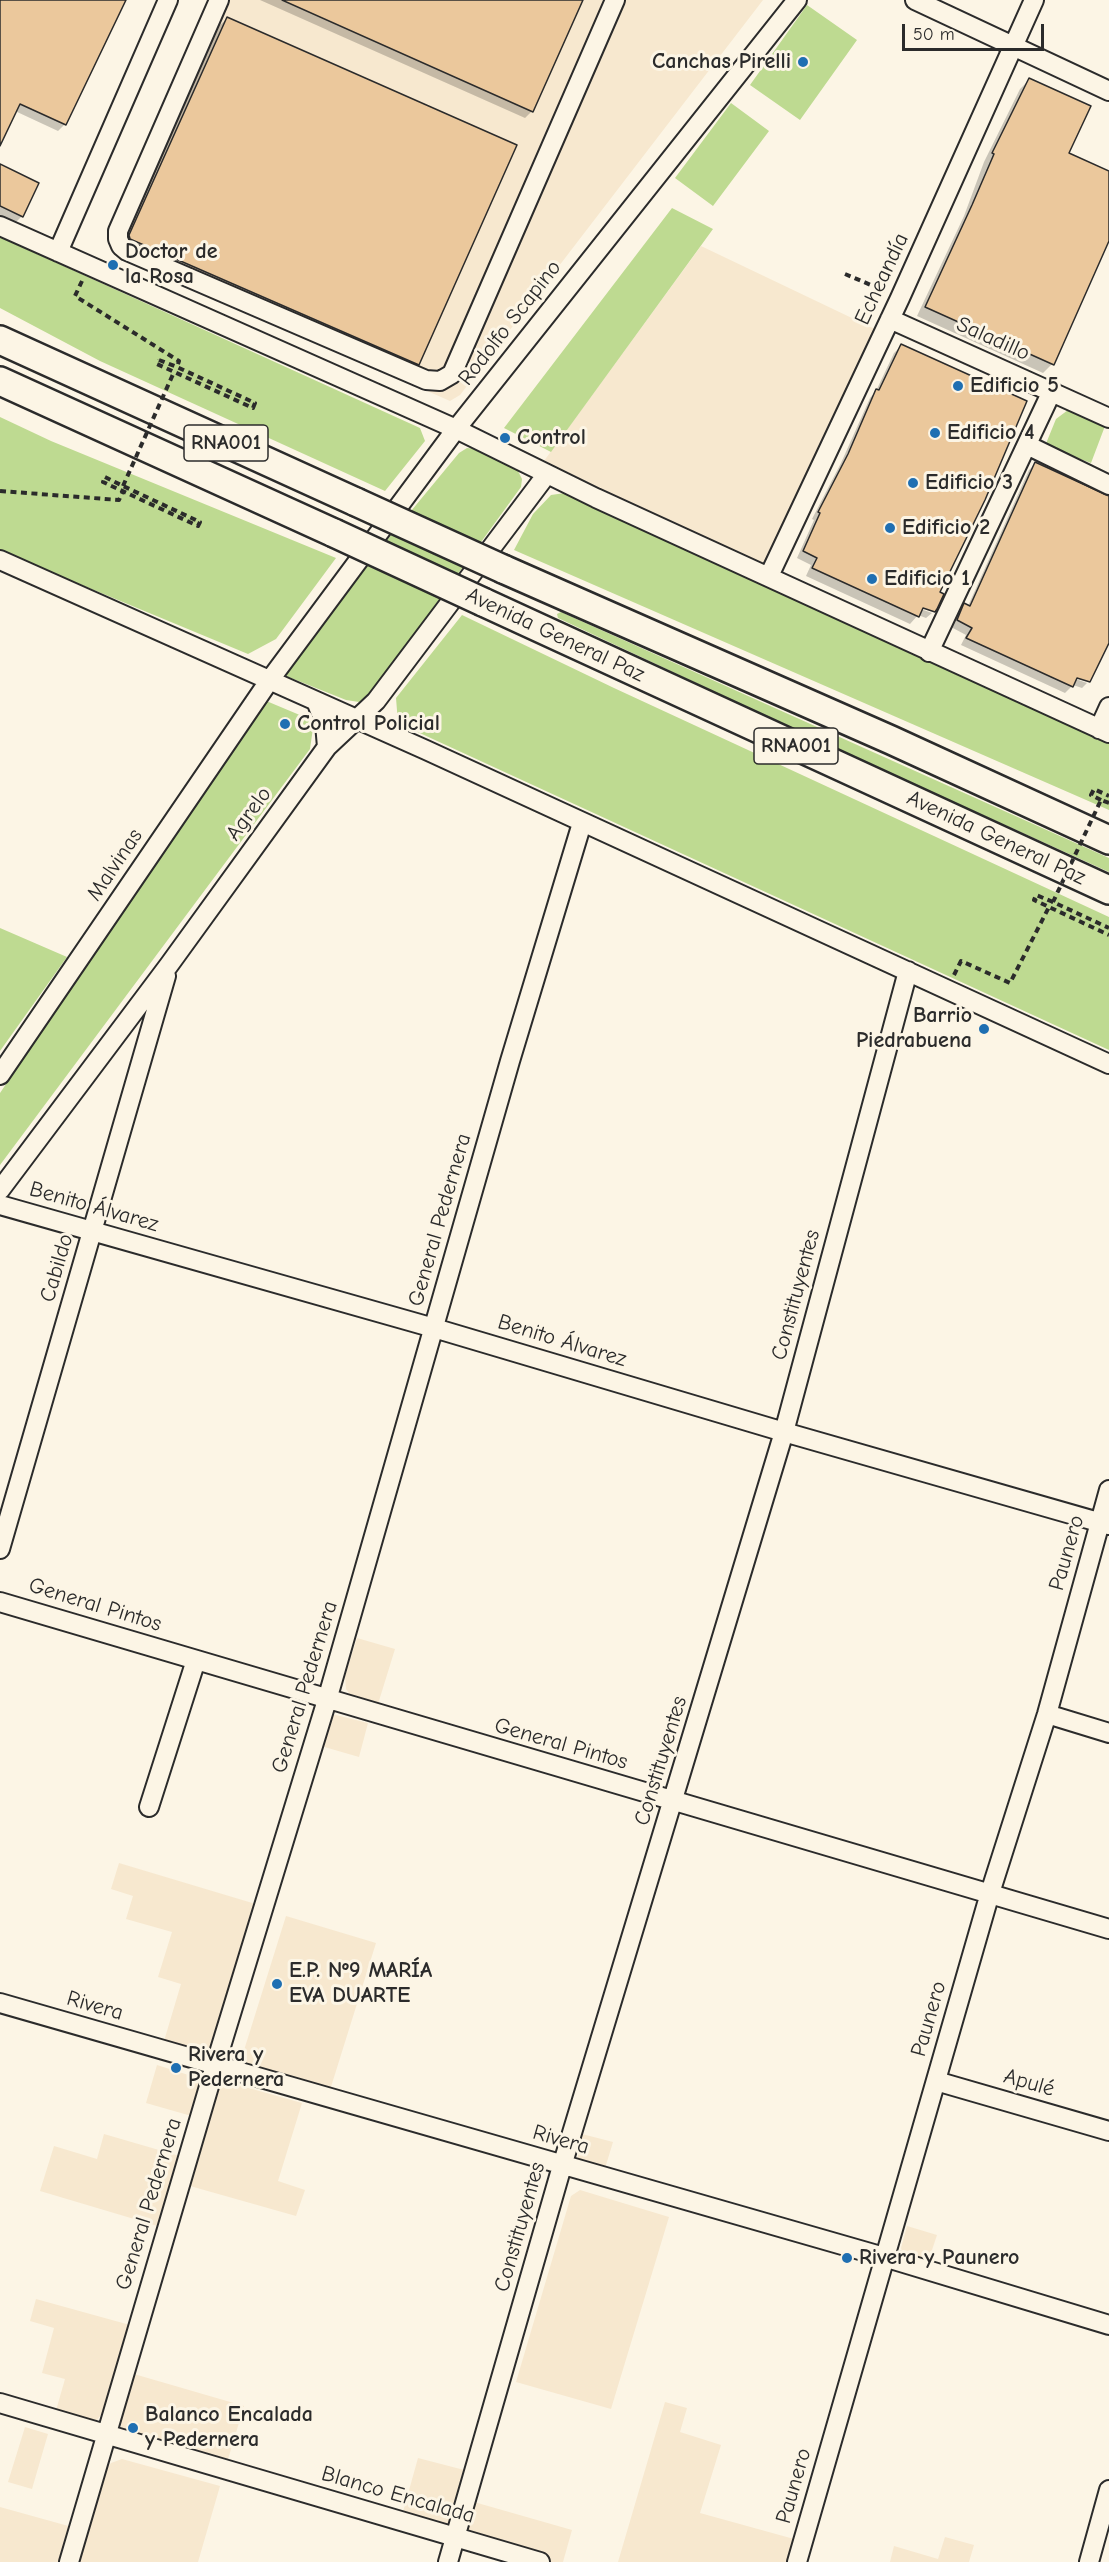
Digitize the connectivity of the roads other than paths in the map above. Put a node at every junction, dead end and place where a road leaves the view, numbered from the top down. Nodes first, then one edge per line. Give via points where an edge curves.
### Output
1 (168, 0) edge
2 (219, 0) edge
3 (615, 0) edge
4 (797, 0) edge
5 (915, 0) edge
6 (1034, 0) edge
7 (1013, 47) junction
8 (1109, 91) edge
9 (0, 226) edge
10 (58, 252) junction
11 (890, 320) junction
12 (0, 325) edge
13 (0, 340) edge
14 (0, 381) edge
15 (96, 384) junction
16 (1052, 391) junction
17 (0, 399) edge
18 (1109, 418) edge
19 (456, 429) junction
20 (1027, 445) junction
21 (182, 464) junction
22 (547, 474) junction
23 (1109, 485) edge
24 (0, 560) edge
25 (769, 576) junction
26 (929, 652) junction
27 (269, 681) junction
28 (316, 701) junction
29 (1109, 707) edge
30 (356, 720) junction
31 (1104, 731) edge
32 (327, 747) junction
33 (582, 823) junction
34 (1109, 840) edge
35 (1109, 890) edge
36 (169, 965) junction
37 (908, 971) junction
38 (1109, 1064) edge
39 (0, 1075) edge
40 (0, 1190) edge
41 (0, 1205) edge
42 (93, 1231) junction
43 (434, 1328) junction
44 (784, 1432) junction
45 (1109, 1490) edge
46 (1105, 1523) edge
47 (0, 1549) edge
48 (0, 1602) edge
49 (196, 1660) junction
50 (327, 1700) junction
51 (1047, 1714) junction
52 (1109, 1733) edge
53 (674, 1802) junction
54 (149, 1808) dead end
55 (990, 1893) junction
56 (1109, 1929) edge
57 (0, 2003) edge
58 (215, 2066) junction
59 (936, 2081) junction
60 (1109, 2132) edge
61 (562, 2166) junction
62 (884, 2257) junction
63 (1109, 2325) edge
64 (0, 2403) edge
65 (106, 2433) junction
66 (1109, 2490) edge
67 (455, 2537) junction
68 (69, 2562) edge
69 (448, 2562) edge
70 (540, 2562) edge
71 (797, 2562) edge
72 (1089, 2562) edge

1 - 10 street
2 - 3 street via 118,231 121,246 426,380 440,381 452,374
4 - 19 street, Rodolfo Scapino
5 - 7 street
6 - 7 street, Echeandía
7 - 8 street
7 - 11 street, Echeandía
9 - 10 street
10 - 19 street
11 - 16 street, Saladillo
11 - 25 street, Echeandía
12 - 15 highway
13 - 15 highway, Avenida General Paz / RNA001
14 - 21 highway, Avenida General Paz / RNA001
15 - 34 highway, Avenida General Paz / RNA001, bridge
16 - 18 street, Saladillo
16 - 20 street
17 - 21 highway
19 - 22 street
19 - 27 street, Rodolfo Scapino
20 - 23 street
20 - 26 street
21 - 35 highway, Avenida General Paz / RNA001, bridge
22 - 25 street
22 - 30 street, Agrelo via 376,701
24 - 27 street
25 - 26 street
26 - 31 street
27 - 28 street
27 - 39 street, Malvinas
28 - 30 street
28 - 32 street via 325,723
29 - 31 street
30 - 32 street, Agrelo
30 - 33 street
32 - 36 street, Agrelo
33 - 37 street
33 - 43 street, General Pedernera
36 - 40 street, Agrelo
36 - 42 street, Cabildo
37 - 38 street
37 - 44 street, Constituyentes
41 - 42 street, Benito Álvarez
42 - 43 street, Benito Álvarez
42 - 47 street, Cabildo
43 - 44 street, Benito Álvarez
43 - 50 street, General Pedernera
44 - 46 street, Benito Álvarez
44 - 53 street, Constituyentes
45 - 46 street, Paunero
46 - 51 street, Paunero
48 - 49 street, General Pintos
49 - 50 street, General Pintos
49 - 54 street
50 - 53 street, General Pintos
50 - 58 street, General Pedernera
51 - 52 street
51 - 55 street, Paunero
53 - 55 street, General Pintos
53 - 61 street, Constituyentes
55 - 56 street, General Pintos
55 - 59 street, Paunero
57 - 58 street, Rivera
58 - 61 street, Rivera
58 - 65 street, General Pedernera
59 - 60 street, Apulé
59 - 62 street, Paunero
61 - 62 street, Rivera
61 - 67 street, Constituyentes
62 - 63 street, Rivera
62 - 71 street, Paunero
64 - 65 street, Blanco Encalada
65 - 67 street, Blanco Encalada
65 - 68 street, General Pedernera
66 - 72 street
67 - 69 street, Constituyentes
67 - 70 street, Blanco Encalada

